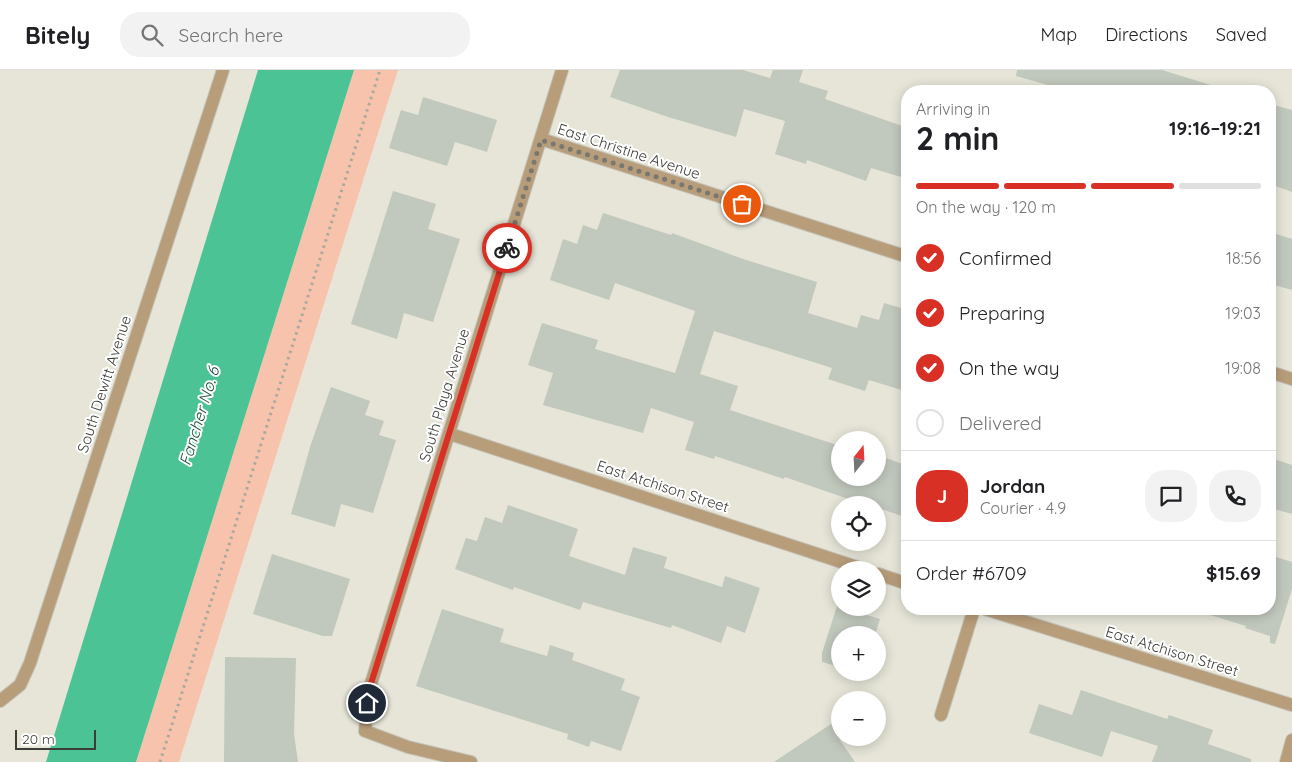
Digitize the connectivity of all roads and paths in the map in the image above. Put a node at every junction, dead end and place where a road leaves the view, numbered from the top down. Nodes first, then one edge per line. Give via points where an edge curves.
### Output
1 (224, 70) edge
2 (380, 70) edge
3 (562, 70) edge
4 (541, 140) junction
5 (901, 254) edge
6 (1276, 374) edge
7 (1292, 379) edge
8 (450, 434) junction
9 (838, 561) edge
10 (886, 577) edge
11 (901, 582) edge
12 (972, 615) edge
13 (1004, 615) edge
14 (1, 700) edge
15 (1292, 706) edge
16 (941, 715) dead end
17 (1292, 740) edge
18 (160, 762) edge
19 (471, 762) edge
20 (1286, 762) edge

1 - 14 street, South Dewitt Avenue via 30,663 20,685
2 - 18 path
3 - 4 street, South Playa Avenue
4 - 5 street, East Christine Avenue
4 - 8 street, South Playa Avenue
6 - 7 street
8 - 9 street, East Atchison Street
8 - 19 street, South Playa Avenue via 369,690 365,731 408,747
10 - 11 street
12 - 16 street
13 - 15 street, East Atchison Street
17 - 20 street

